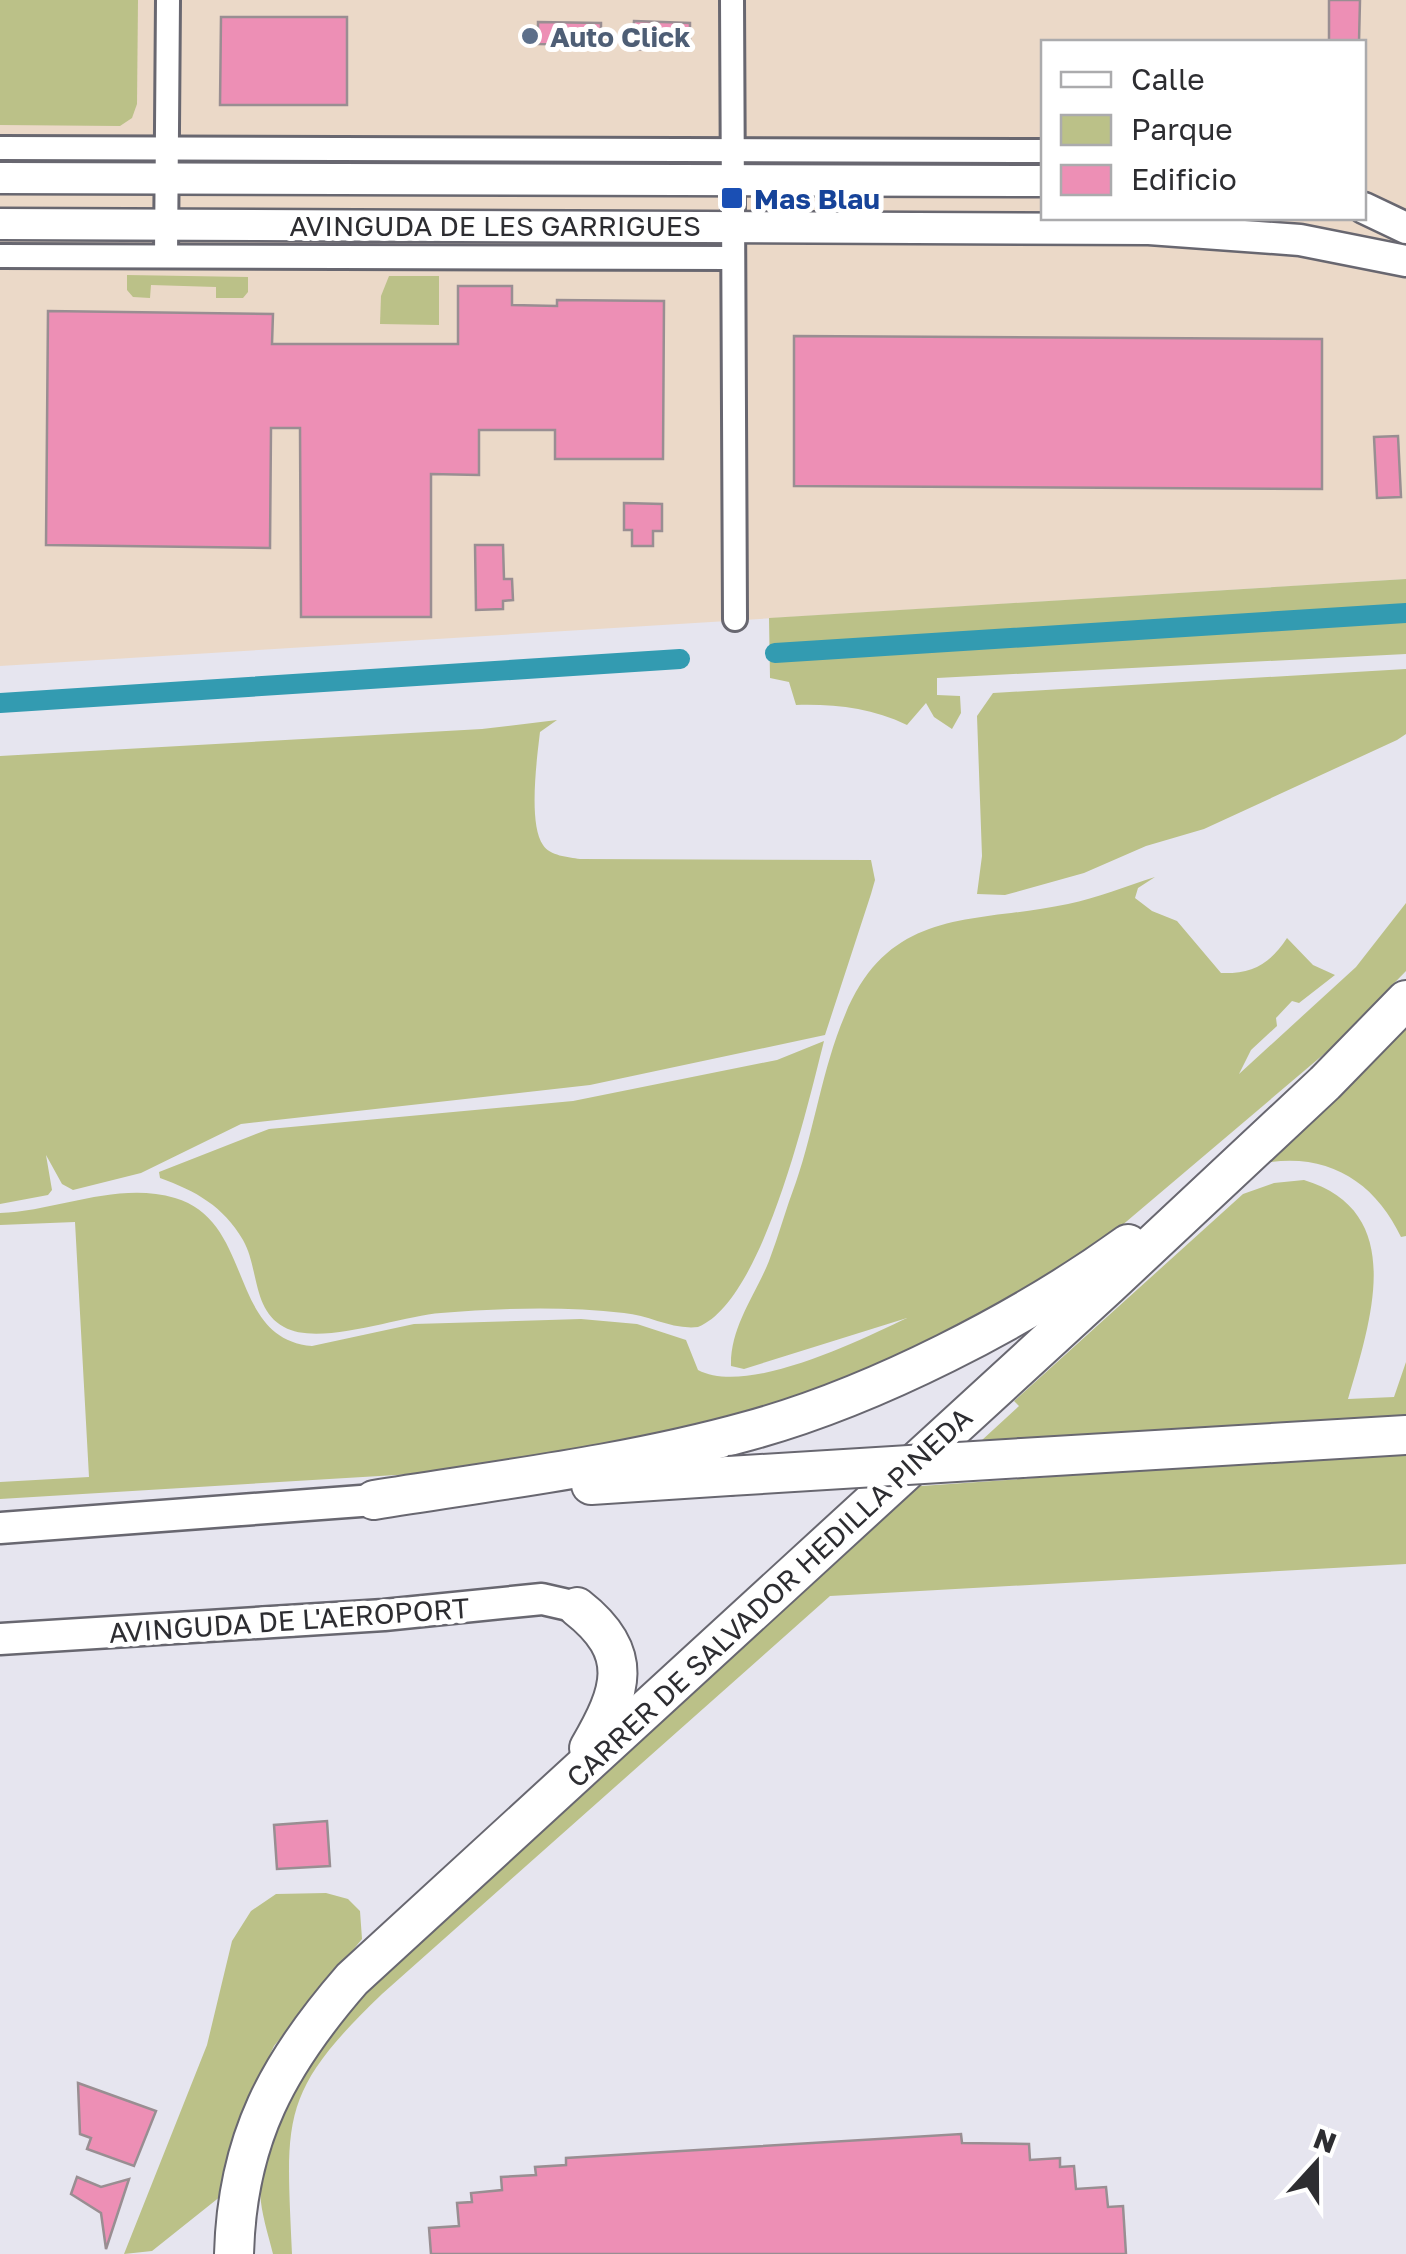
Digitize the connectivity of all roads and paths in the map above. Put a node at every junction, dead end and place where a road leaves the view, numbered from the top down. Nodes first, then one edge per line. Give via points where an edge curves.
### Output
1 (168, 0) edge
2 (732, 0) edge
3 (0, 148) edge
4 (1041, 151) edge
5 (167, 163) junction
6 (733, 165) junction
7 (0, 178) edge
8 (1041, 181) edge
9 (1366, 209) edge
10 (0, 224) edge
11 (166, 224) junction
12 (733, 226) junction
13 (1403, 226) edge
14 (0, 256) edge
15 (166, 256) junction
16 (733, 258) junction
17 (1406, 261) edge
18 (735, 619) dead end
19 (1406, 1000) edge
20 (1247, 1156) junction
21 (1406, 1435) edge
22 (374, 1500) junction
23 (0, 1528) edge
24 (577, 1608) joint
25 (0, 1640) edge
26 (570, 1779) junction
27 (234, 2254) edge

1 - 5 street
2 - 6 street
3 - 5 street, AVINGUDA DE LES GARRIGUES
4 - 6 street, AVINGUDA DE LES GARRIGUES
5 - 6 street, AVINGUDA DE LES GARRIGUES
5 - 7 street, AVINGUDA DE LES GARRIGUES
5 - 11 street
6 - 8 street, AVINGUDA DE LES GARRIGUES
6 - 12 street
9 - 13 street
10 - 11 street, AVINGUDA DE LES GARRIGUES
11 - 12 street, AVINGUDA DE LES GARRIGUES
11 - 15 street
12 - 16 street
12 - 17 street, AVINGUDA DE LES GARRIGUES via 1197,231 1350,247
14 - 15 street, AVINGUDA DE LES GARRIGUES
15 - 16 street, AVINGUDA DE LES GARRIGUES
16 - 18 street
19 - 20 main road, CARRER DE SALVADOR HEDILLA PINEDA
20 - 22 main road via 1118,1251 1029,1304 911,1371 827,1406 684,1448
20 - 26 main road, CARRER DE SALVADOR HEDILLA PINEDA
21 - 22 main road, bridge
22 - 23 street
24 - 25 street, AVINGUDA DE L'AEROPORT via 532,1600
24 - 26 main road via 608,1636 618,1678 609,1713
26 - 27 main road, CARRER DE SALVADOR HEDILLA PINEDA via 396,1934 290,2054 256,2126 236,2197

